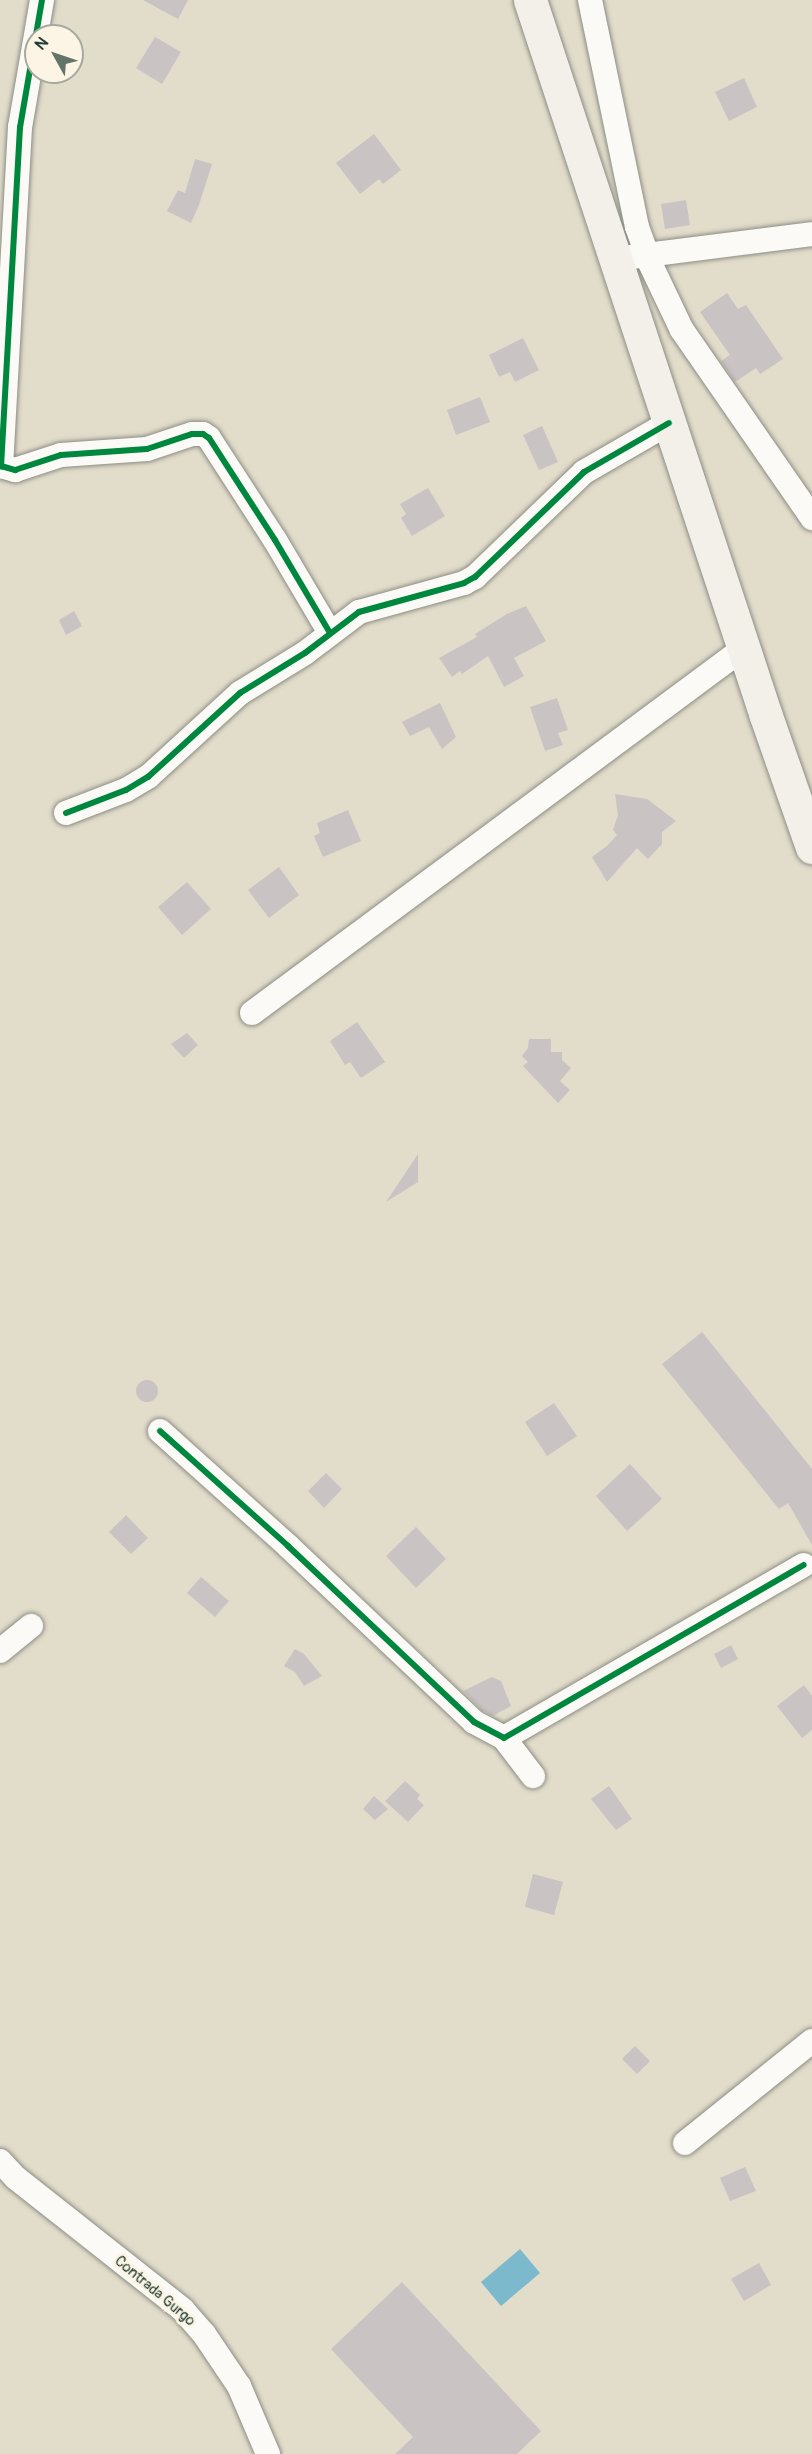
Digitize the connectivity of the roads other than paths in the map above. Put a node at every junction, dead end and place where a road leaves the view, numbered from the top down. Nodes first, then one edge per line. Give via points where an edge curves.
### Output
1 (42, 0) edge
2 (530, 0) edge
3 (590, 0) edge
4 (812, 234) edge
5 (647, 254) junction
6 (615, 261) junction
7 (669, 423) junction
8 (812, 518) edge
9 (330, 633) junction
10 (744, 648) junction
11 (66, 813) dead end
12 (812, 847) edge
13 (252, 1013) dead end
14 (160, 1431) dead end
15 (809, 1567) edge
16 (31, 1626) dead end
17 (0, 1651) edge
18 (504, 1738) junction
19 (533, 1776) dead end
20 (812, 2041) edge
21 (685, 2143) dead end
22 (0, 2161) edge
23 (268, 2454) edge

1 - 9 street via 20,127 1,466 15,470 62,454 147,449 203,434 275,540
2 - 6 main road
3 - 5 street via 637,227
4 - 5 street
5 - 6 street
5 - 8 street via 682,330
6 - 7 main road
7 - 9 street via 584,472 475,577 370,607
7 - 10 main road
9 - 11 street via 240,693 148,777 126,790
10 - 12 main road
10 - 13 street
14 - 18 street via 288,1545 474,1722
15 - 18 street
16 - 17 street
18 - 19 street
20 - 21 street
22 - 23 street, Contrada Gurgo via 16,2178 183,2310 239,2386

